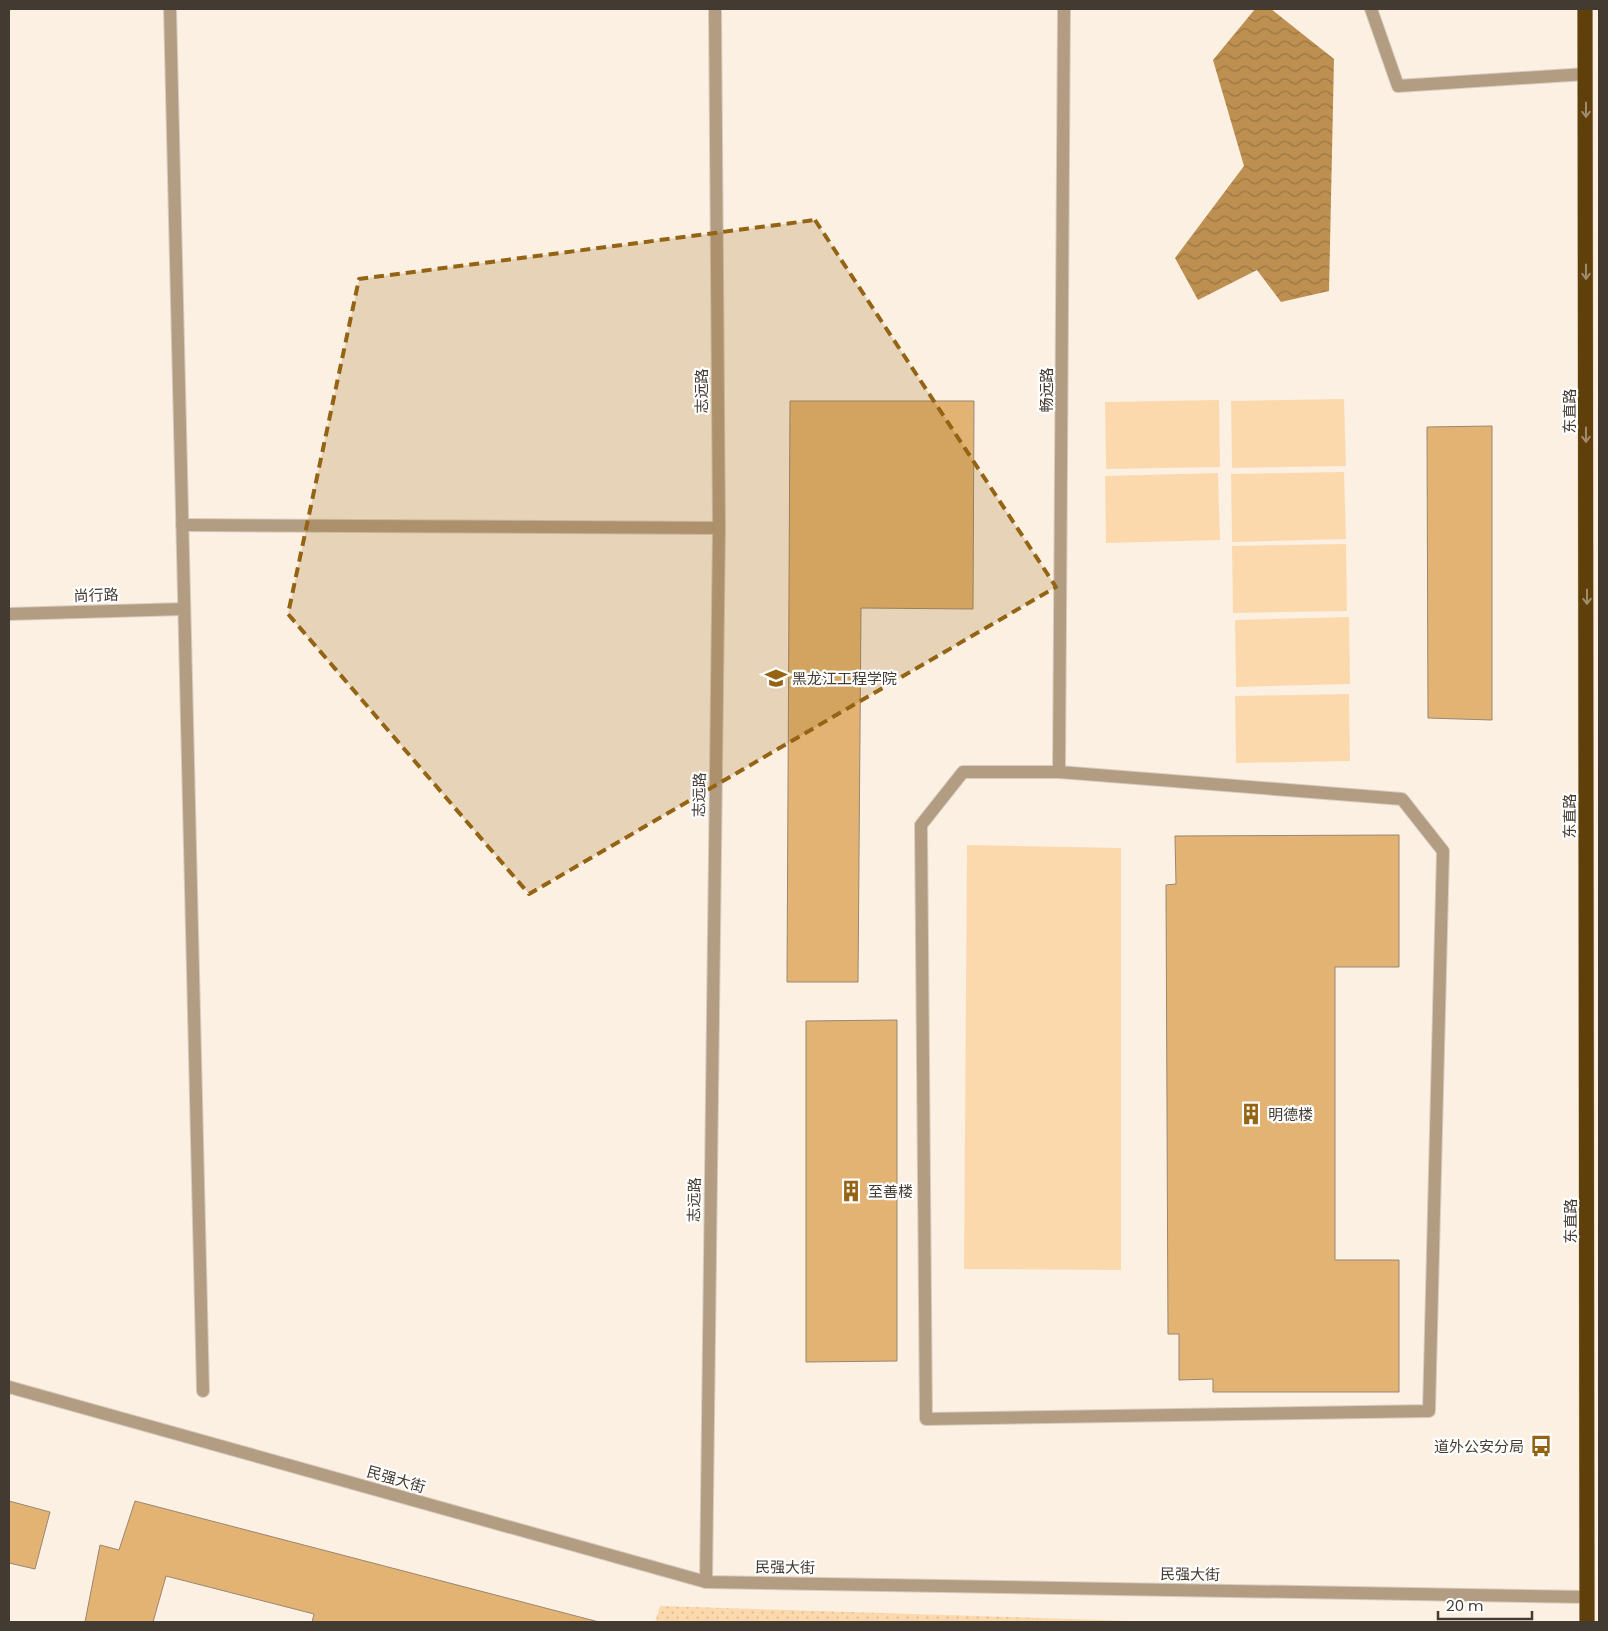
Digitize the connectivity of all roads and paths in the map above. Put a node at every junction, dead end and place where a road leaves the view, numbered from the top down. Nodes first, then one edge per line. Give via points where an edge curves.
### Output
1 (170, 9) edge
2 (715, 9) edge
3 (1064, 9) edge
4 (1371, 9) edge
5 (1586, 9) edge
6 (1586, 74) junction
7 (182, 525) junction
8 (718, 528) junction
9 (184, 609) junction
10 (9, 614) edge
11 (1060, 772) junction
12 (9, 1387) edge
13 (203, 1391) dead end
14 (706, 1582) junction
15 (1587, 1597) junction
16 (1588, 1622) edge

1 - 7 street
2 - 8 street, 志远路
3 - 11 street, 畅远路
4 - 6 street via 1398,86
5 - 6 highway, 东直路
6 -> 15 highway, 东直路
7 - 8 street
7 - 9 street
8 - 14 street, 志远路
9 - 10 street, 尚行路
9 - 13 street
11 - 11 street via 1402,799 1443,851 1429,1410 926,1419 921,825 963,772
12 - 14 street, 民强大街
14 - 15 street, 民强大街
15 - 16 highway, 东直路

